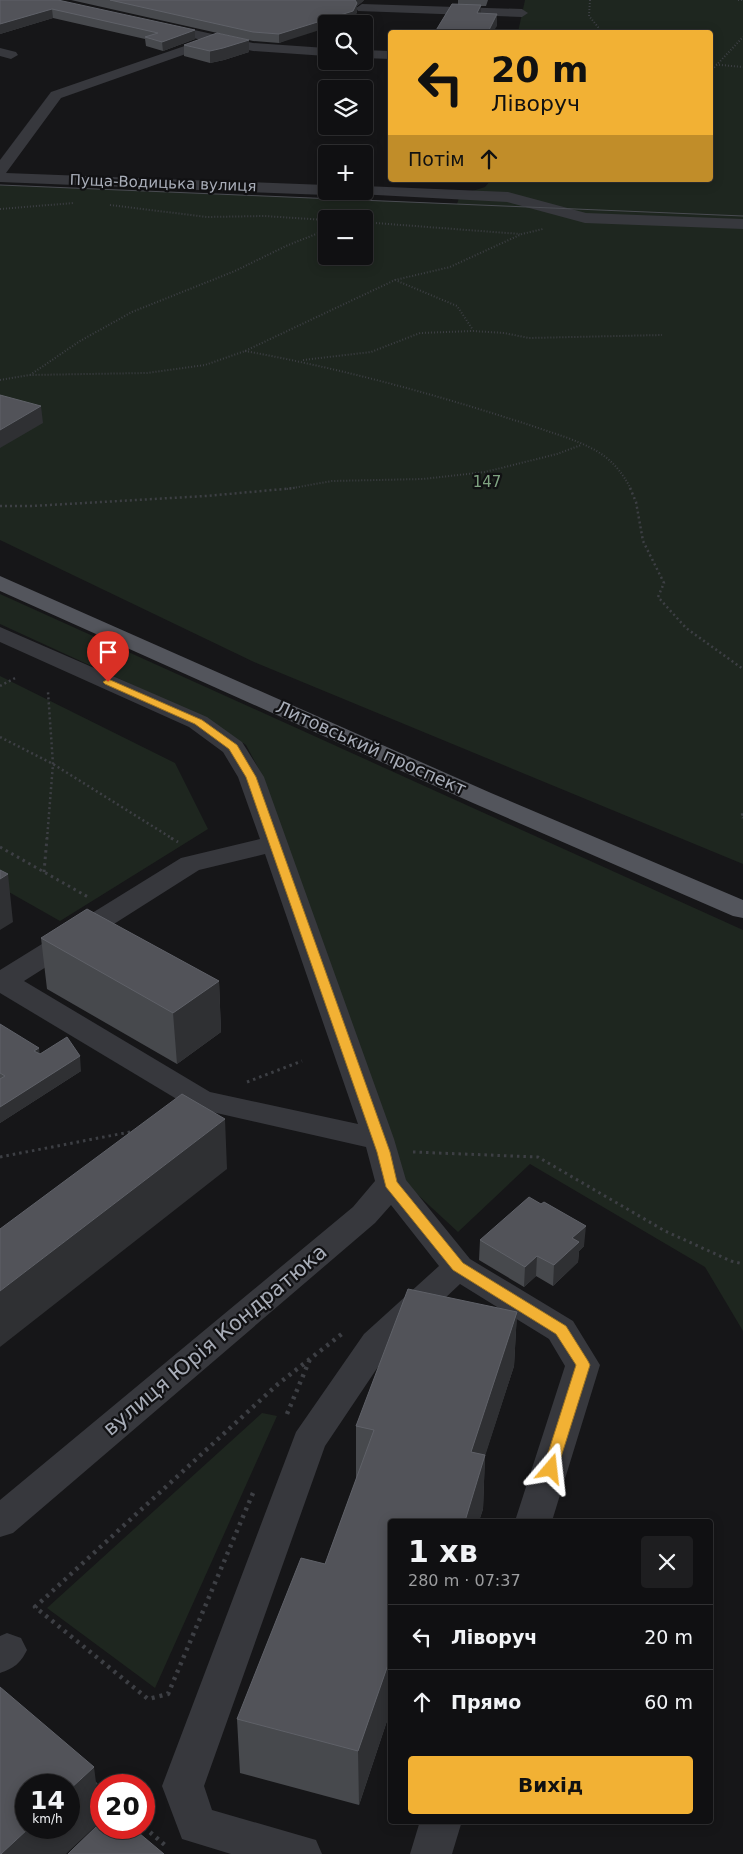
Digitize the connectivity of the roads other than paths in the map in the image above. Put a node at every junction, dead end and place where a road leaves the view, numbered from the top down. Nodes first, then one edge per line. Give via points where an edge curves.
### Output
1 (524, 6) edge
2 (362, 8) dead end
3 (149, 24) edge
4 (520, 26) dead end
5 (216, 39) junction
6 (318, 51) edge
7 (373, 54) edge
8 (388, 55) edge
9 (0, 170) edge
10 (0, 177) edge
11 (489, 182) edge
12 (318, 190) edge
13 (373, 191) edge
14 (460, 195) junction
15 (743, 224) edge
16 (0, 583) edge
17 (0, 634) edge
18 (274, 844) junction
19 (688, 886) junction
20 (743, 891) edge
21 (743, 910) edge
22 (1, 981) edge
23 (381, 1145) junction
24 (391, 1183) junction
25 (458, 1267) junction
26 (535, 1519) edge
27 (0, 1522) edge
28 (440, 1824) edge
29 (301, 1854) edge
30 (431, 1854) edge

1 - 2 street
1 - 4 street
3 - 5 street
5 - 6 street via 253,47
5 - 9 street via 56,95
7 - 8 street
10 - 12 street, Пуща-Водицька вулиця
11 - 14 street via 485,187
13 - 14 street
14 - 15 street via 508,197 585,218
16 - 19 main road, Литовський проспект
17 - 18 street via 198,722 233,747 251,777
18 - 22 street via 190,864
18 - 23 street
19 - 20 main road
19 - 21 main road, Литовський проспект
22 - 23 street via 201,1100
23 - 24 street
24 - 25 street
24 - 27 street, вулиця Юрія Кондратюка via 364,1214
25 - 26 street via 561,1330 583,1365
25 - 29 street via 376,1343 309,1442 183,1786 197,1825
28 - 30 street

